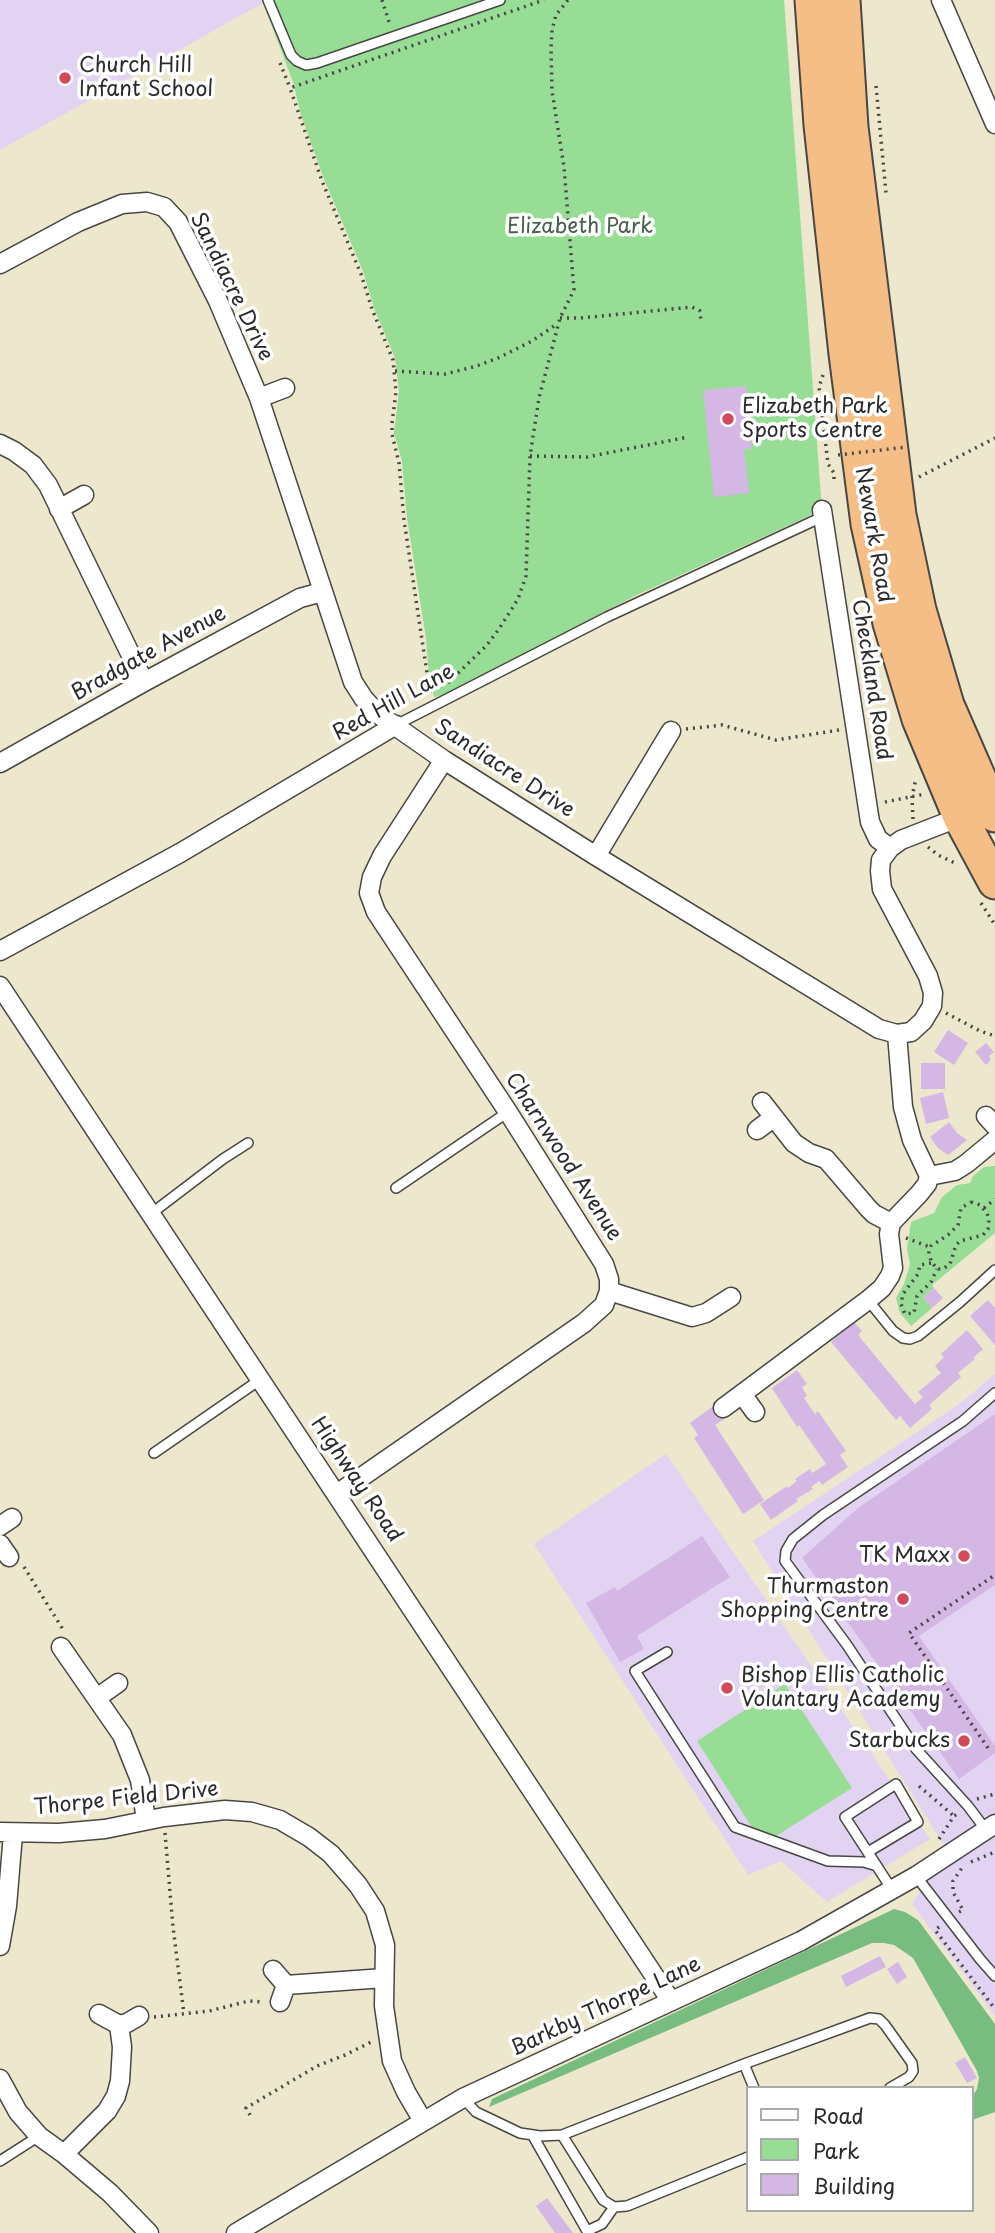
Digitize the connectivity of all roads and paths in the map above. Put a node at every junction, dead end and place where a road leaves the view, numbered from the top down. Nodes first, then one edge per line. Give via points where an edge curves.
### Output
1 (268, 0) edge
2 (382, 0) edge
3 (500, 0) edge
4 (544, 0) edge
5 (568, 0) edge
6 (812, 0) edge
7 (843, 0) edge
8 (941, 0) edge
9 (394, 37) junction
10 (874, 76) dead end
11 (990, 99) edge
12 (995, 124) edge
13 (886, 193) dead end
14 (0, 264) edge
15 (559, 320) junction
16 (701, 322) dead end
17 (395, 371) junction
18 (285, 388) dead end
19 (260, 398) junction
20 (688, 437) dead end
21 (995, 438) edge
22 (0, 444) edge
23 (907, 447) dead end
24 (838, 455) dead end
25 (530, 456) junction
26 (913, 480) dead end
27 (84, 495) dead end
28 (59, 509) junction
29 (822, 514) joint
30 (322, 592) junction
31 (144, 681) junction
32 (439, 703) junction
33 (396, 725) junction
34 (855, 727) junction
35 (671, 731) joint
36 (444, 760) junction
37 (0, 763) edge
38 (995, 815) edge
39 (960, 817) junction
40 (890, 848) junction
41 (596, 856) junction
42 (995, 882) edge
43 (0, 951) edge
44 (2, 993) edge
45 (932, 1006) junction
46 (897, 1034) junction
47 (995, 1036) edge
48 (762, 1102) dead end
49 (508, 1112) junction
50 (773, 1118) junction
51 (757, 1130) dead end
52 (995, 1140) edge
53 (248, 1143) dead end
54 (929, 1176) junction
55 (396, 1188) dead end
56 (995, 1199) edge
57 (984, 1208) junction
58 (152, 1213) junction
59 (890, 1228) junction
60 (930, 1247) junction
61 (931, 1263) junction
62 (937, 1269) junction
63 (995, 1270) edge
64 (609, 1291) junction
65 (731, 1297) dead end
66 (868, 1300) junction
67 (261, 1379) junction
68 (995, 1393) edge
69 (742, 1394) junction
70 (723, 1408) dead end
71 (755, 1412) dead end
72 (154, 1453) dead end
73 (337, 1494) junction
74 (5, 1550) edge
75 (995, 1575) edge
76 (61, 1647) joint
77 (667, 1652) dead end
78 (118, 1683) dead end
79 (98, 1697) junction
80 (988, 1748) dead end
81 (919, 1786) dead end
82 (954, 1816) dead end
83 (155, 1819) junction
84 (991, 1827) edge
85 (7, 1833) edge
86 (868, 1852) junction
87 (877, 1866) junction
88 (916, 1876) junction
89 (891, 1888) junction
90 (0, 1946) edge
91 (274, 1970) dead end
92 (995, 1976) edge
93 (384, 1978) junction
94 (283, 1994) junction
95 (671, 2001) junction
96 (99, 2014) dead end
97 (184, 2014) junction
98 (139, 2016) joint
99 (119, 2025) junction
100 (387, 2034) junction
101 (744, 2064) junction
102 (0, 2079) edge
103 (753, 2086) edge
104 (893, 2086) edge
105 (463, 2098) junction
106 (250, 2115) dead end
107 (423, 2121) junction
108 (562, 2135) junction
109 (39, 2136) junction
110 (533, 2136) junction
111 (64, 2154) junction
112 (746, 2158) edge
113 (0, 2161) edge
114 (614, 2207) junction
115 (149, 2233) edge
116 (236, 2233) edge

1 - 9 lane via 291,55 306,65
2 - 9 path
3 - 9 lane
4 - 17 path via 290,88
5 - 15 path via 556,15 551,48 574,290
6 - 39 highway, Newark Road via 822,138 868,524 890,622 919,719
7 - 38 highway, Newark Road via 851,127 899,515 919,610 947,705
8 - 11 street
10 - 13 path
11 - 12 street
14 - 19 street, Sandiacre Drive via 122,204 147,202 163,207 178,222 218,300
15 - 16 path via 692,307 700,311
15 - 17 path via 532,341 477,366 445,374
15 - 25 path
17 - 32 path via 392,434 427,678
18 - 19 street
19 - 30 street, Sandiacre Drive
20 - 25 path via 587,457
21 - 26 path
22 - 28 street via 33,465
23 - 24 path, bridge
25 - 32 path via 528,562 523,589 487,645 448,682
27 - 28 street
28 - 31 street
29 - 32 lane, Red Hill Lane
29 - 34 street, Checkland Road
30 - 31 street, Bradgate Avenue via 300,598
30 - 33 street, Sandiacre Drive via 353,682 377,714
31 - 37 street, Bradgate Avenue
32 - 33 lane, Red Hill Lane
33 - 36 street, Sandiacre Drive
33 - 43 street, Red Hill Lane via 180,853
34 - 35 path via 776,740 722,725
34 - 40 street, Checkland Road via 870,822 878,839
35 - 41 street
36 - 41 street, Sandiacre Drive
36 - 49 street, Charnwood Avenue via 382,856 369,893 376,912
39 - 40 street via 901,839
39 - 42 highway, Newark Road
40 - 45 street via 881,860 882,889 928,976
41 - 46 street, Sandiacre Drive via 879,1029
44 - 58 street, Highway Road
45 - 46 street via 911,1032
45 - 47 path
46 - 54 street via 903,1107
48 - 50 street
49 - 55 lane
49 - 64 street, Charnwood Avenue via 604,1264
50 - 51 street
50 - 59 street via 801,1149 826,1159
52 - 54 street via 955,1171
53 - 58 lane
54 - 59 street
56 - 57 path
57 - 60 path via 971,1202 964,1205 958,1225
57 - 62 path via 989,1219 986,1232 960,1241 950,1264
58 - 67 street, Highway Road
59 - 60 path
59 - 66 street via 893,1268 882,1288
60 - 61 path
61 - 62 path
61 - 62 path via 920,1265 903,1294 905,1314 914,1313 916,1300
63 - 66 lane via 910,1339 893,1331
64 - 65 street via 692,1317
64 - 73 street via 604,1305 584,1323
66 - 69 street
67 - 72 lane
67 - 73 street, Highway Road
68 - 84 lane via 963,1421 822,1515 793,1539 785,1561 916,1749
69 - 70 street
69 - 71 street
73 - 95 street, Highway Road
74 - 76 path via 18,1557 69,1639
75 - 80 path via 909,1633
76 - 79 street
77 - 87 lane via 635,1671 735,1827 828,1861
78 - 79 street
79 - 83 street via 131,1753
81 - 82 path
83 - 85 street, Thorpe Field Drive via 105,1829
83 - 93 street, Thorpe Field Drive via 225,1810 252,1812 280,1820 309,1837 349,1874 375,1912 385,1945
83 - 97 path
84 - 88 street, Barkby Thorpe Lane
85 - 90 street via 7,1906
86 - 86 lane via 918,1822 896,1784 845,1817
86 - 87 lane
87 - 89 lane
88 - 89 street, Barkby Thorpe Lane
88 - 92 lane
89 - 95 street, Barkby Thorpe Lane via 801,1941
91 - 94 street
93 - 94 street
93 - 100 street, Thorpe Field Drive
94 - 97 path
95 - 105 street, Barkby Thorpe Lane
96 - 99 street
97 - 98 path
98 - 99 street
99 - 111 street via 122,2048 116,2096
100 - 106 path via 281,2087 246,2108
100 - 107 street, Thorpe Field Drive via 392,2061
101 - 103 lane
101 - 104 lane via 870,2018 885,2025 912,2063 909,2077
101 - 108 lane
102 - 109 street via 18,2112
105 - 107 street, Barkby Thorpe Lane
105 - 110 lane via 476,2112
107 - 116 street, Barkby Thorpe Lane
108 - 110 lane
108 - 114 lane via 603,2200
109 - 111 street
109 - 113 lane
110 - 114 lane via 587,2231 602,2224
111 - 115 street
112 - 114 lane via 627,2206

